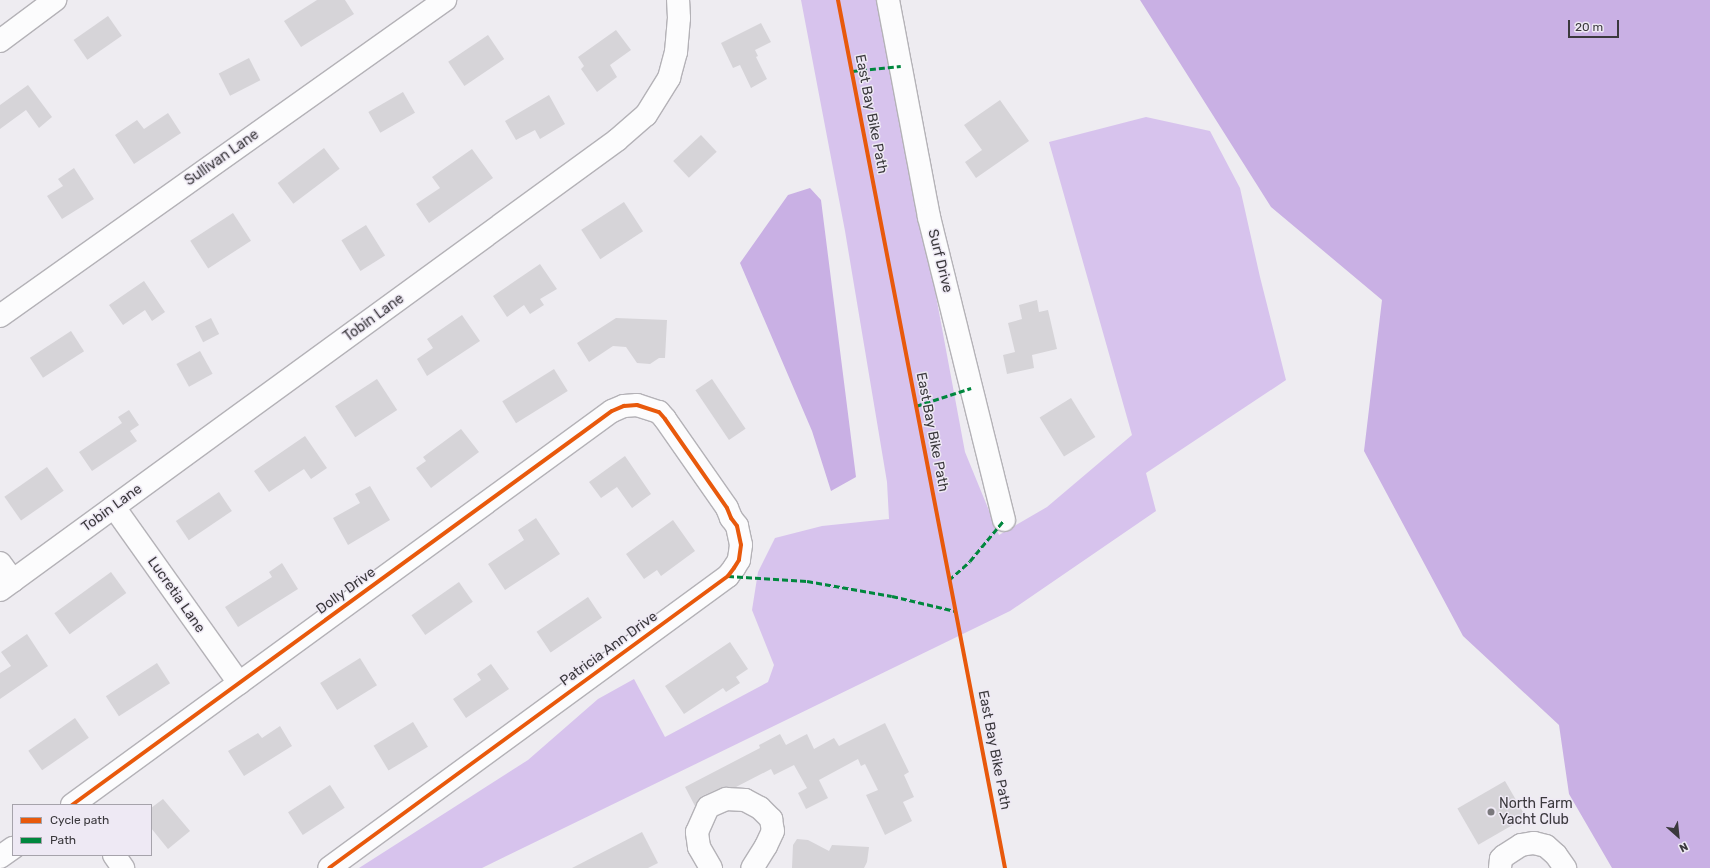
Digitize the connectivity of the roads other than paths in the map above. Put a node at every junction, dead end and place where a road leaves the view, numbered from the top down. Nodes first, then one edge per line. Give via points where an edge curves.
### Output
1 (55, 0) edge
2 (445, 0) edge
3 (678, 0) edge
4 (888, 0) edge
5 (0, 41) edge
6 (0, 316) edge
7 (637, 405) joint
8 (114, 507) junction
9 (1004, 520) dead end
10 (0, 563) edge
11 (6, 585) edge
12 (239, 683) junction
13 (75, 804) edge
14 (12, 849) edge
15 (115, 856) edge
16 (0, 857) edge
17 (123, 868) edge
18 (329, 868) edge
19 (711, 868) edge
20 (752, 868) edge
21 (1500, 868) edge
22 (1565, 868) edge

1 - 5 street
2 - 6 street, Sullivan Lane
3 - 8 street, Tobin Lane via 675,59 669,78 646,115 610,145
4 - 9 street, Surf Drive via 929,217
7 - 12 street, Dolly Drive via 624,406 612,411
7 - 18 street, Patricia Ann Drive via 659,412 666,419 727,508 737,526 741,546 739,560 734,568 728,576
8 - 11 street, Tobin Lane
8 - 12 street, Lucretia Lane
10 - 11 street
12 - 13 street, Dolly Drive
14 - 16 street
15 - 17 street
19 - 20 street via 699,847 697,832 708,807 726,799 745,800 760,808 771,819 773,831
21 - 22 street via 1504,856 1521,845 1534,843 1546,846

